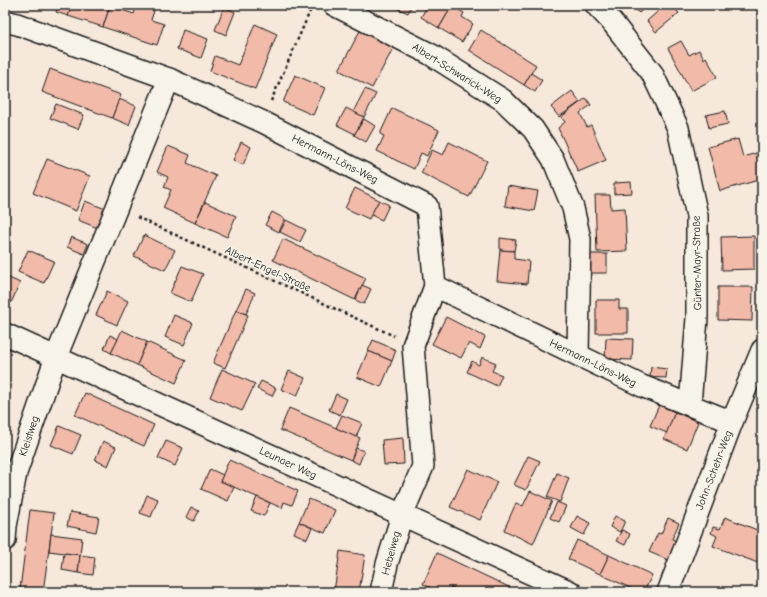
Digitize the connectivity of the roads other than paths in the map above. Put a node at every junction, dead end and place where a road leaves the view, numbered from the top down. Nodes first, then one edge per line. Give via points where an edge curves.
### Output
1 (334, 5) edge
2 (596, 5) edge
3 (5, 22) edge
4 (169, 79) junction
5 (435, 286) junction
6 (5, 334) edge
7 (762, 350) edge
8 (578, 355) junction
9 (56, 357) junction
10 (690, 405) junction
11 (732, 422) junction
12 (402, 515) junction
13 (5, 540) edge
14 (381, 592) edge
15 (571, 592) edge
16 (668, 592) edge

1 - 8 street, Albert-Schwarick-Weg via 430,54 503,100 532,128 553,159 573,208 580,239
2 - 10 street, Günter-Mayr-Straße via 652,73 678,128 697,216 697,318
3 - 4 street, Hermann-Löns-Weg via 17,24
4 - 5 street, Hermann-Löns-Weg via 262,122 427,206
4 - 9 street
5 - 8 street, Hermann-Löns-Weg
5 - 12 street, Hermann-Löns-Weg via 413,346 423,466
6 - 9 street, Leunaer Weg
7 - 11 street, John-Schehr-Weg
8 - 10 street, Hermann-Löns-Weg via 642,386
9 - 12 street, Leunaer Weg
9 - 13 street, Kleistweg via 16,473
10 - 11 street, Hermann-Löns-Weg
11 - 16 street, John-Schehr-Weg
12 - 14 street, Hebelweg
12 - 15 street, Leunaer Weg

